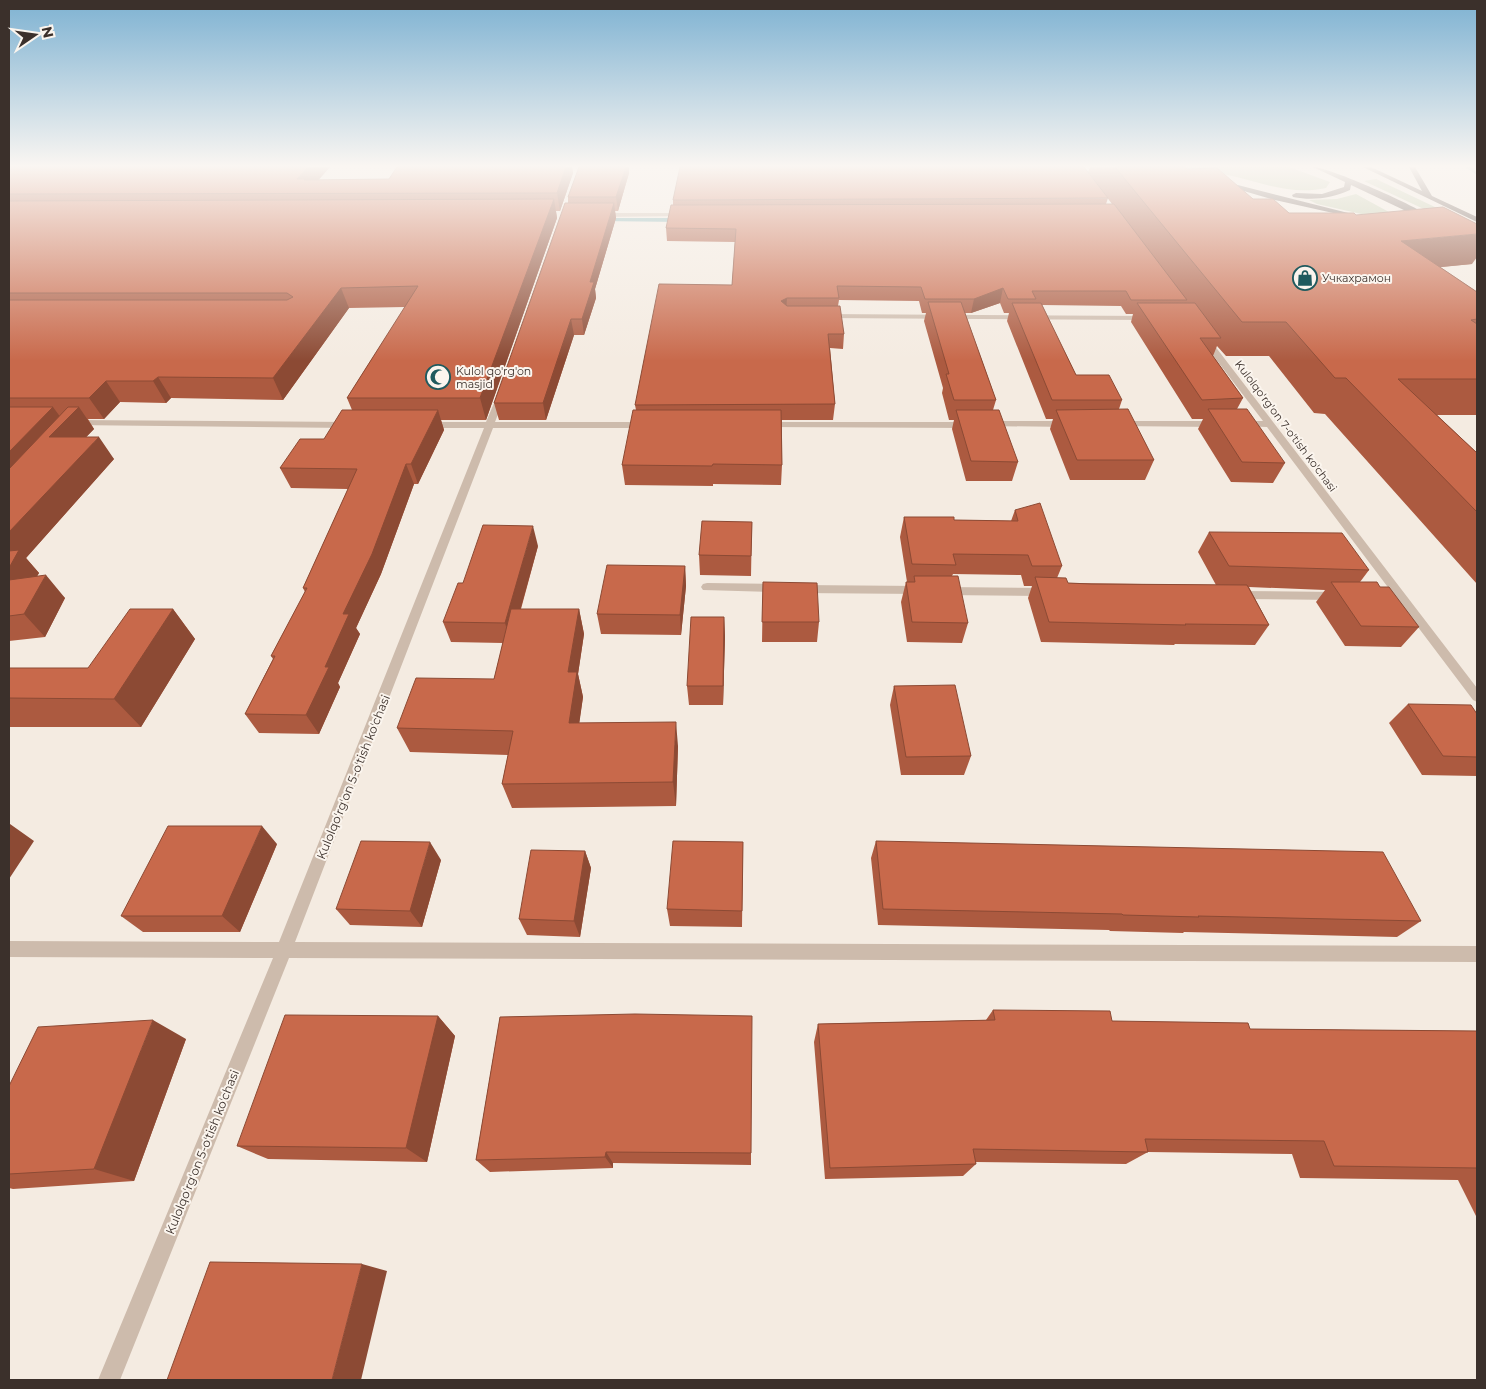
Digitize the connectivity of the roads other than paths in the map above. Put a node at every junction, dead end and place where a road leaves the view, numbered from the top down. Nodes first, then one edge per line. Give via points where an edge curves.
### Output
1 (816, 316) edge
2 (1160, 318) edge
3 (1201, 334) edge
4 (507, 380) edge
5 (63, 423) edge
6 (1079, 424) edge
7 (1109, 424) edge
8 (1269, 424) junction
9 (361, 425) edge
10 (411, 425) edge
11 (661, 425) edge
12 (760, 425) edge
13 (491, 426) junction
14 (708, 587) dead end
15 (1054, 592) edge
16 (1222, 594) edge
17 (1351, 596) edge
18 (1477, 697) edge
19 (9, 949) edge
20 (284, 950) junction
21 (1477, 954) edge
22 (109, 1380) edge

1 - 2 street
3 - 8 street, Kulolqo'rg'on 7-o'tish ko'chasi
4 - 13 street, Kulolqo'rg'on 5-o'tish ko'chasi
5 - 9 street via 78,426
6 - 12 street
7 - 8 street
8 - 18 street, Kulolqo'rg'on 7-o'tish ko'chasi via 1395,597
10 - 13 street
11 - 13 street
13 - 20 street, Kulolqo'rg'on 5-o'tish ko'chasi
14 - 15 street
16 - 17 street
19 - 20 street
20 - 21 street
20 - 22 street, Kulolqo'rg'on 5-o'tish ko'chasi

